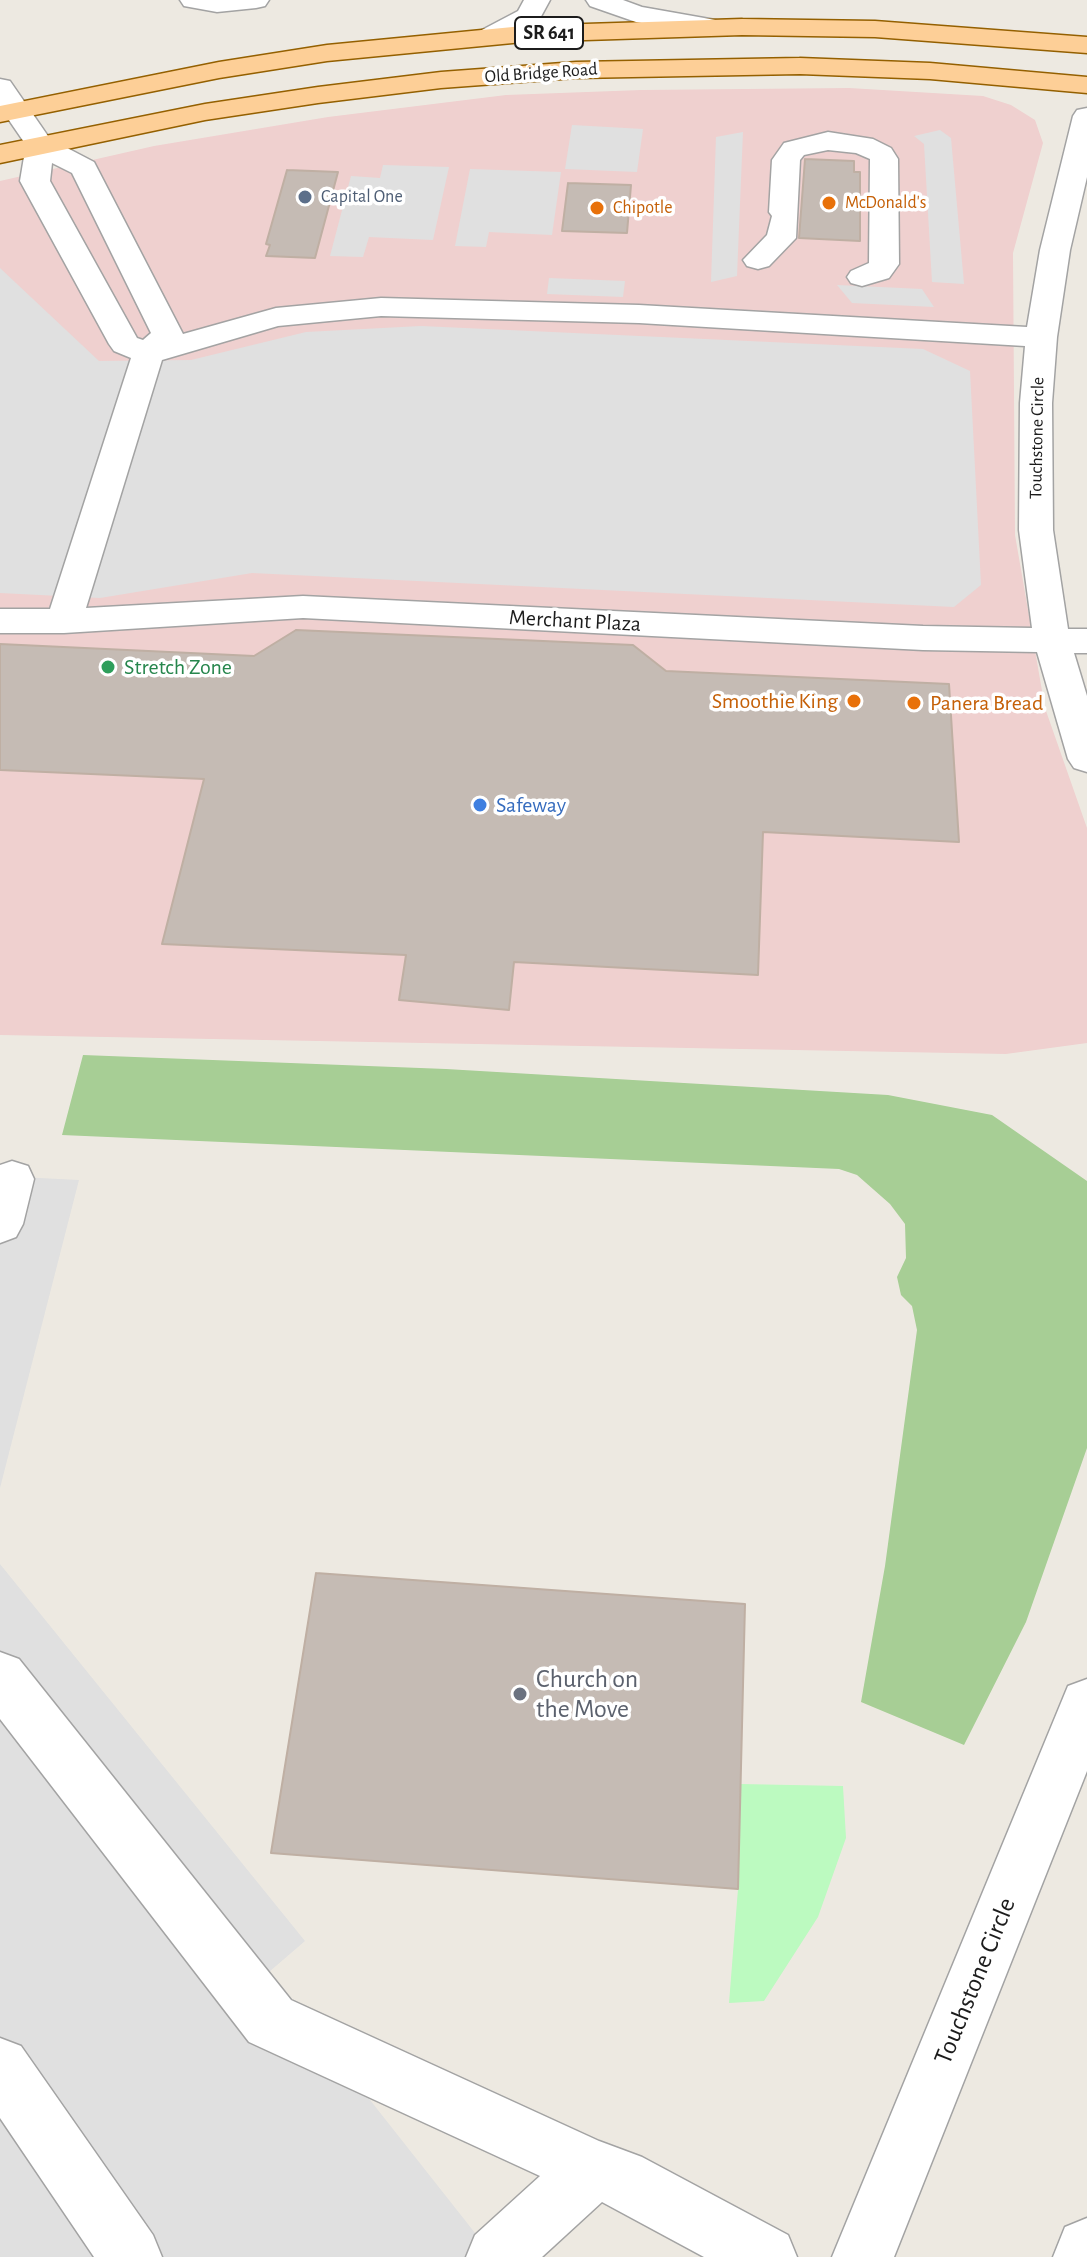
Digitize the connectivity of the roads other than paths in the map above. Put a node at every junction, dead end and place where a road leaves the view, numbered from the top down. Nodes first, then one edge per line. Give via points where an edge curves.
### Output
1 (193, 0) edge
2 (256, 0) edge
3 (537, 0) edge
4 (599, 0) edge
5 (712, 27) junction
6 (489, 37) junction
7 (1087, 45) edge
8 (1087, 85) edge
9 (6, 103) edge
10 (1087, 116) edge
11 (40, 145) junction
12 (0, 154) edge
13 (758, 260) dead end
14 (862, 277) dead end
15 (1041, 337) junction
16 (148, 354) junction
17 (0, 621) edge
18 (64, 621) junction
19 (1069, 641) edge
20 (1087, 759) edge
21 (12, 1179) dead end
22 (0, 1224) edge
23 (0, 1677) edge
24 (1087, 1704) edge
25 (0, 2067) edge
26 (593, 2169) junction
27 (1087, 2249) edge
28 (131, 2257) edge
29 (497, 2257) edge
30 (766, 2257) edge
31 (863, 2257) edge
32 (1084, 2257) edge

1 - 2 street
3 - 6 street via 529,16
4 - 5 street via 636,14
5 - 6 main road, Old Bridge Road / SR 641
5 - 7 main road, Old Bridge Road / SR 641 via 875,29
6 - 9 main road, Old Bridge Road / SR 641 via 327,53
8 - 11 main road, Old Bridge Road / SR 641 via 800,66 576,70 325,94
9 - 11 street
10 - 15 street, Touchstone Circle via 1055,250
11 - 12 main road, Old Bridge Road / SR 641
11 - 16 street via 35,181 125,344
11 - 16 street via 84,168 167,334
13 - 14 street via 781,238 786,160 794,149 828,141 863,145 884,159 884,264
15 - 16 street via 639,314 381,307 276,317
15 - 19 street, Touchstone Circle via 1036,530
16 - 18 street
17 - 18 street, Merchant Plaza
18 - 19 street, Merchant Plaza via 303,607
19 - 20 street, Touchstone Circle via 1075,727
21 - 22 street
23 - 26 street via 270,2021
24 - 31 street, Touchstone Circle
25 - 28 street
26 - 29 street
26 - 30 street via 621,2178
27 - 32 street

